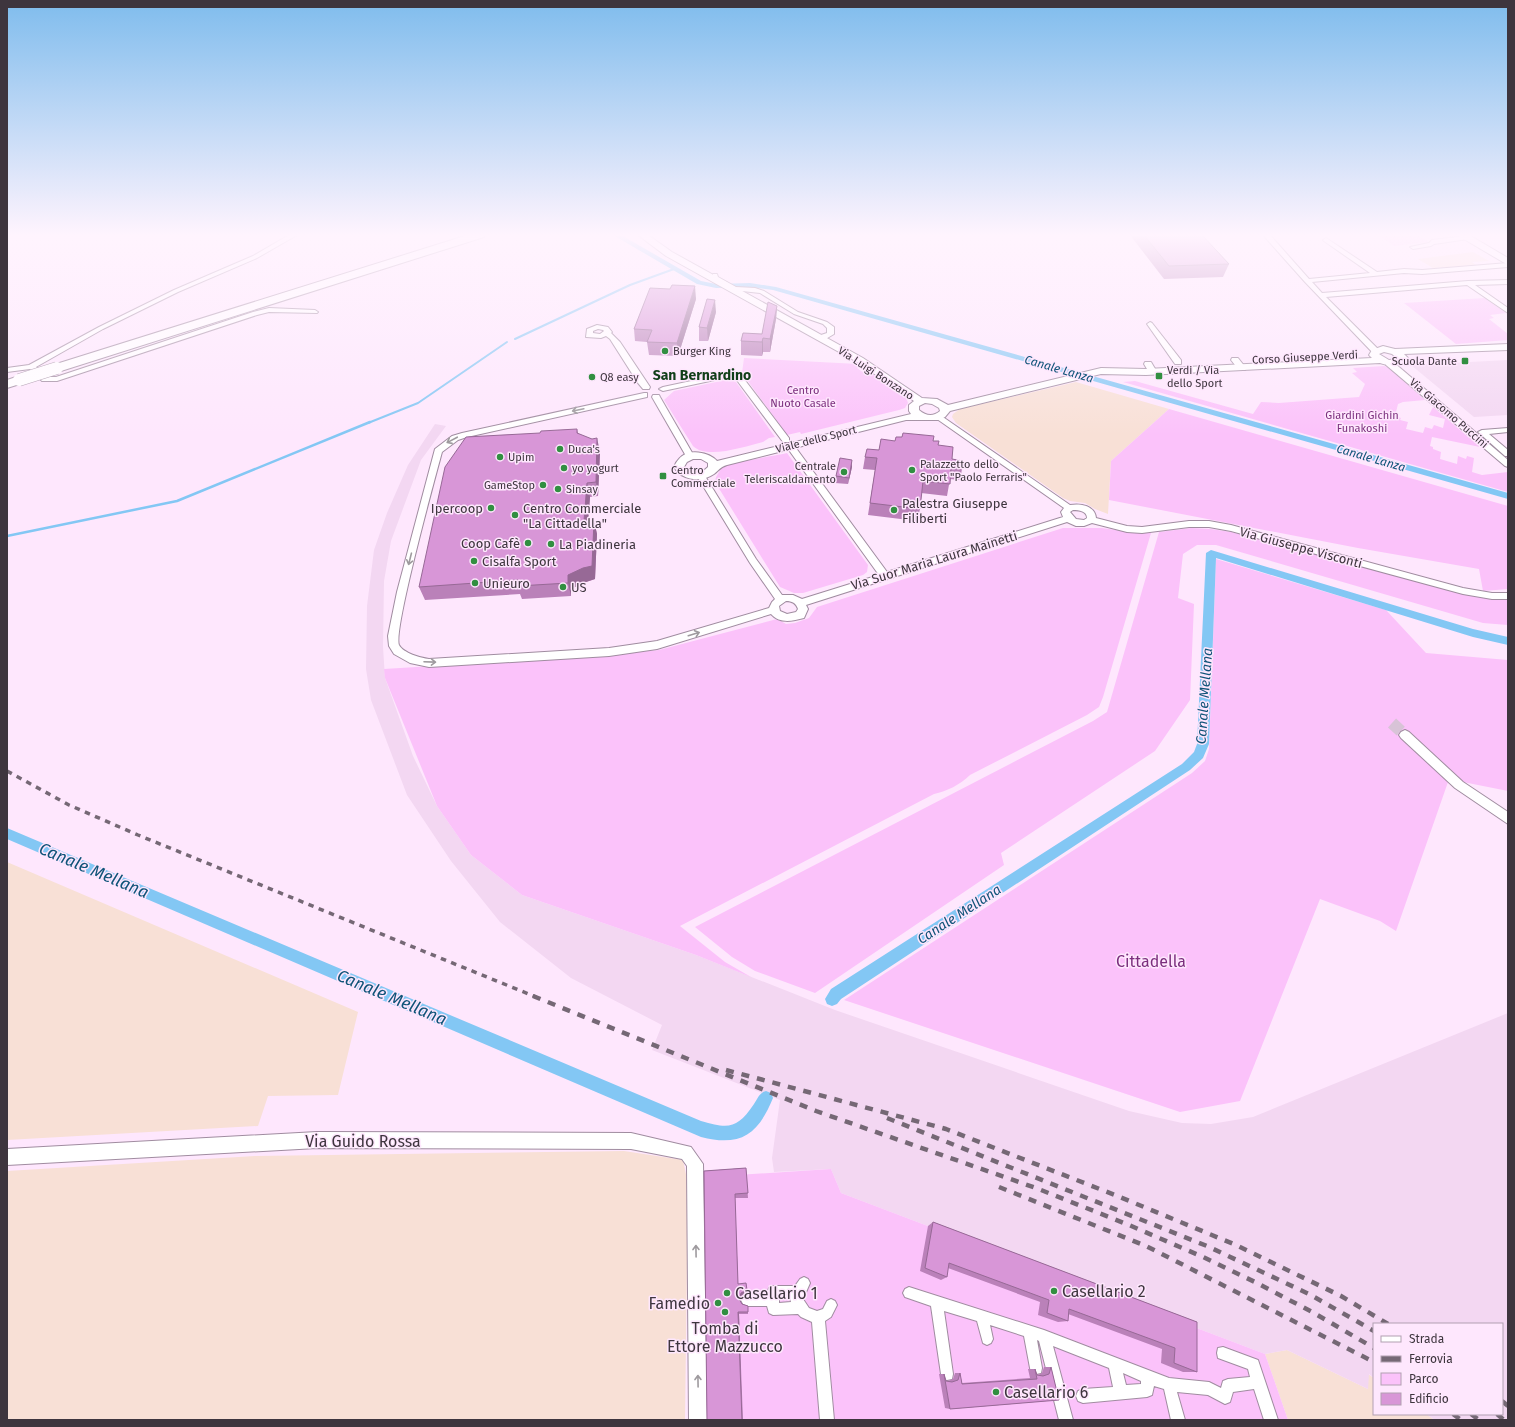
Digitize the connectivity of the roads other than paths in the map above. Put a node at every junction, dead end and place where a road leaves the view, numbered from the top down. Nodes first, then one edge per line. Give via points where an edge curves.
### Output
1 (155, 302) edge
2 (270, 302) edge
3 (756, 302) edge
4 (778, 302) edge
5 (1328, 302) edge
6 (1495, 302) edge
7 (1508, 311) edge
8 (315, 312) dead end
9 (1348, 321) junction
10 (1150, 324) dead end
11 (607, 334) dead end
12 (821, 338) junction
13 (1508, 347) edge
14 (1391, 351) junction
15 (1508, 353) edge
16 (1380, 357) junction
17 (1235, 360) junction
18 (1402, 360) junction
19 (1178, 362) junction
20 (31, 367) junction
21 (1151, 368) junction
22 (1242, 368) junction
23 (7, 370) edge
24 (7, 384) edge
25 (646, 387) junction
26 (662, 389) junction
27 (644, 395) junction
28 (656, 397) junction
29 (916, 405) junction
30 (941, 410) junction
31 (920, 416) junction
32 (1508, 430) edge
33 (1482, 432) junction
34 (788, 443) junction
35 (1508, 454) edge
36 (690, 456) junction
37 (711, 462) junction
38 (1508, 464) edge
39 (701, 476) junction
40 (1069, 508) junction
41 (1068, 518) junction
42 (1091, 520) junction
43 (885, 576) junction
44 (1508, 596) edge
45 (780, 599) junction
46 (801, 602) junction
47 (774, 610) junction
48 (1405, 735) tunnel mouth
49 (1508, 820) edge
50 (7, 1157) edge
51 (909, 1293) dead end
52 (748, 1300) edge
53 (773, 1300) junction
54 (937, 1302) junction
55 (831, 1305) dead end
56 (800, 1308) junction
57 (982, 1316) junction
58 (818, 1318) junction
59 (1029, 1331) junction
60 (1044, 1336) junction
61 (987, 1339) dead end
62 (1223, 1353) dead end
63 (1114, 1363) junction
64 (1036, 1368) edge
65 (947, 1374) dead end
66 (1148, 1377) junction
67 (1259, 1382) junction
68 (1169, 1385) junction
69 (1121, 1392) junction
70 (1083, 1396) dead end
71 (698, 1420) edge
72 (827, 1420) edge
73 (1066, 1420) edge
74 (1178, 1420) edge
75 (1271, 1420) edge

1 - 20 street
2 - 24 highway, bridge
3 - 12 street, Via Luigi Bonzano
4 - 12 street via 796,313 830,327 830,334
5 - 9 street
6 - 7 street
8 - 20 street via 269,310 255,313 57,378 45,379
9 - 14 street
9 - 16 street, Via Giacomo Puccini
10 - 19 street
11 - 25 street via 616,342
12 - 29 street, Via Luigi Bonzano via 860,360
13 - 14 street
14 - 16 street
14 - 18 street
15 - 18 street
16 - 17 street, Corso Giuseppe Verdi
16 - 18 street
16 - 22 street, Corso Giuseppe Verdi
16 - 38 street, Via Giacomo Puccini
17 - 19 street, Corso Giuseppe Verdi
17 - 22 street, Corso Giuseppe Verdi
18 - 33 street, Via Giacomo Puccini
19 - 21 street, Corso Giuseppe Verdi
20 - 23 street
21 - 22 street, Corso Giuseppe Verdi
21 - 30 street, Corso Giuseppe Verdi via 1091,373
21 - 30 street, Corso Giuseppe Verdi via 1107,365 1080,370
25 - 26 street via 656,386
25 - 27 street via 642,390
26 - 28 street via 663,393
26 - 34 street via 724,376 738,377
27 - 28 street
27 -> 47 street via 465,435 455,438 438,451 396,619 394,646 414,660 430,662 609,652 657,646
28 - 36 street
29 - 30 street via 930,400
29 - 31 street via 916,414
29 - 34 street, Viale dello Sport via 901,412
30 - 31 street, Viale dello Sport via 930,418
30 - 40 street
31 - 34 street, Viale dello Sport
32 - 33 street
33 - 35 street, Via Giacomo Puccini
34 - 37 street, Viale dello Sport
34 - 43 street
36 - 37 street via 700,456
36 - 39 street via 681,462 680,469 688,475
37 - 39 street via 709,472
39 - 45 street via 753,561
40 - 41 street via 1065,512
40 - 42 street via 1086,509 1091,514
41 - 42 street, Via Giuseppe Visconti via 1082,523
41 - 43 street, Via Suor Maria Laura Mainetti
42 - 44 street, Via Giuseppe Visconti via 1142,530 1188,524 1231,528 1463,591
43 - 46 street, Via Suor Maria Laura Mainetti
45 - 46 street via 794,598
45 - 47 street
46 - 47 street via 802,612 796,617 778,616
48 - 49 street via 1459,785
71 -> 50 street, Via Guido Rossa via 696,1182 695,1164 686,1152 631,1141 317,1140
51 - 54 street
52 - 53 street
53 - 56 street via 773,1309
53 - 56 street via 773,1292 801,1288 796,1300
54 - 57 street
54 - 65 street
55 - 58 street via 827,1313
56 - 58 street
57 - 59 street
57 - 61 street
58 - 72 street
59 - 60 street
59 - 64 street
60 - 63 street
60 - 73 street
62 - 67 street via 1253,1365
63 - 66 street
63 - 69 street
66 - 68 street
66 - 69 street via 1147,1390
67 - 68 street via 1228,1386 1225,1397 1209,1389
67 - 75 street
68 - 74 street
69 - 70 street

